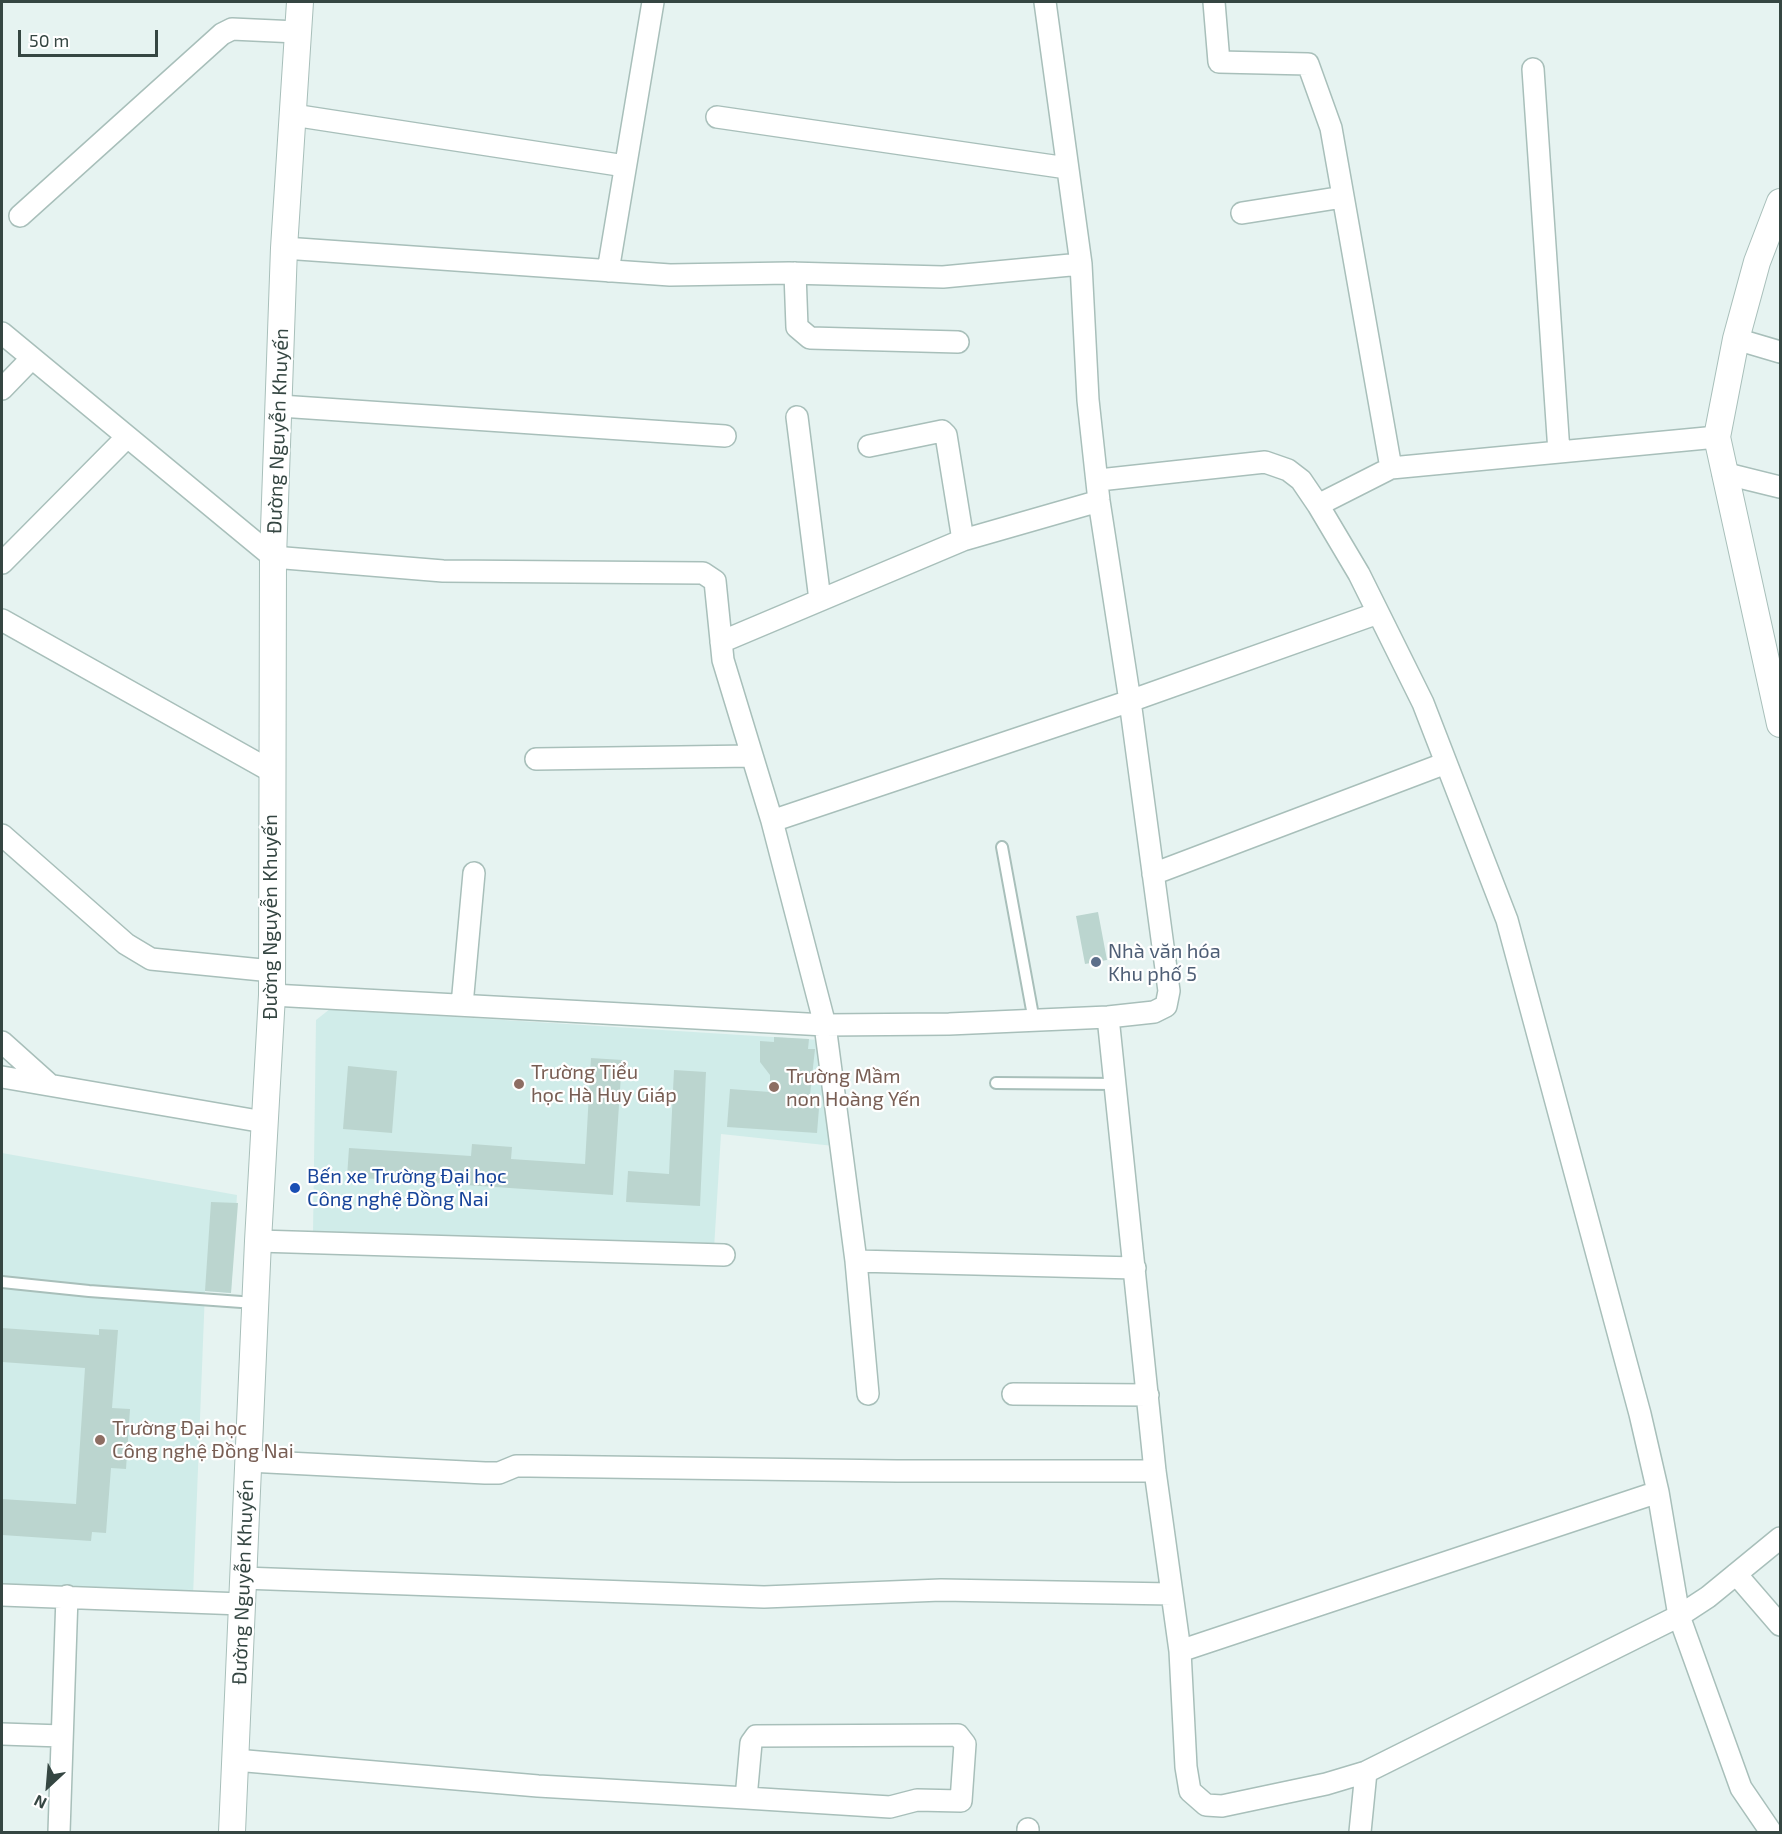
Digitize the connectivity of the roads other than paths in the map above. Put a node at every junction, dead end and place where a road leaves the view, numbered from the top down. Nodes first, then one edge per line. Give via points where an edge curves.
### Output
1 (300, 2) edge
2 (653, 2) edge
3 (1045, 2) edge
4 (1214, 2) edge
5 (297, 32) junction
6 (1533, 69) dead end
7 (293, 115) junction
8 (717, 117) dead end
9 (625, 166) junction
10 (1067, 168) junction
11 (1344, 197) junction
12 (1780, 202) edge
13 (1242, 213) dead end
14 (20, 216) dead end
15 (284, 248) junction
16 (1081, 264) junction
17 (608, 271) junction
18 (795, 273) junction
19 (2, 333) edge
20 (1736, 339) junction
21 (958, 342) dead end
22 (1780, 352) edge
23 (32, 358) junction
24 (2, 389) edge
25 (280, 406) junction
26 (797, 417) dead end
27 (725, 436) dead end
28 (128, 437) junction
29 (1717, 437) junction
30 (869, 446) dead end
31 (1559, 452) junction
32 (1391, 468) junction
33 (1723, 473) junction
34 (1099, 480) junction
35 (1780, 488) edge
36 (1099, 501) junction
37 (1318, 505) junction
38 (963, 540) junction
39 (273, 556) junction
40 (2, 563) edge
41 (820, 600) junction
42 (1378, 613) junction
43 (2, 620) edge
44 (721, 642) junction
45 (1130, 701) junction
46 (1780, 724) edge
47 (752, 756) junction
48 (536, 759) dead end
49 (1446, 763) junction
50 (271, 771) junction
51 (772, 821) junction
52 (2, 835) edge
53 (1002, 847) dead end
54 (474, 873) dead end
55 (1153, 874) junction
56 (272, 983) junction
57 (462, 1005) junction
58 (1108, 1017) junction
59 (1034, 1021) junction
60 (825, 1024) junction
61 (2, 1042) edge
62 (2, 1077) edge
63 (996, 1083) dead end
64 (1116, 1084) junction
65 (51, 1085) junction
66 (264, 1122) junction
67 (258, 1241) junction
68 (724, 1255) dead end
69 (856, 1261) junction
70 (1135, 1269) junction
71 (2, 1282) edge
72 (255, 1303) junction
73 (868, 1394) dead end
74 (1012, 1394) dead end
75 (1148, 1395) junction
76 (248, 1461) junction
77 (1155, 1471) junction
78 (1658, 1492) junction
79 (1780, 1538) edge
80 (1737, 1574) junction
81 (243, 1578) junction
82 (1173, 1594) junction
83 (2, 1595) edge
84 (67, 1596) junction
85 (242, 1604) junction
86 (1679, 1616) junction
87 (1780, 1625) edge
88 (1180, 1651) junction
89 (2, 1734) edge
90 (62, 1736) junction
91 (235, 1760) junction
92 (1366, 1772) junction
93 (746, 1798) junction
94 (59, 1833) edge
95 (232, 1833) edge
96 (1360, 1833) edge
97 (1771, 1833) edge

1 - 5 street, Đường Nguyễn Khuyến
2 - 9 street
3 - 10 street
4 - 11 street via 1220,62 1311,66 1331,128
5 - 7 street, Đường Nguyễn Khuyến
5 - 14 street via 231,29 222,34
6 - 31 street
7 - 9 street
7 - 15 street, Đường Nguyễn Khuyến
8 - 10 street
9 - 17 street
10 - 16 street
11 - 13 street
11 - 32 street
12 - 20 street via 1760,254
15 - 17 street
15 - 25 street, Đường Nguyễn Khuyến
16 - 18 street via 943,277
16 - 34 street via 1088,399
17 - 18 street via 670,275
18 - 21 street via 797,327 810,338
19 - 23 street
20 - 22 street
20 - 29 street
23 - 24 street
23 - 28 street
25 - 27 street
25 - 39 street, Đường Nguyễn Khuyến
26 - 41 street
28 - 39 street
28 - 40 street
29 - 31 street
29 - 33 street
30 - 38 street via 942,431 946,435
31 - 32 street
32 - 37 street
33 - 35 street
33 - 46 street
34 - 36 street
34 - 37 street via 1265,462 1294,475
36 - 38 street
36 - 45 street
37 - 42 street
38 - 41 street
39 - 44 street via 443,571 703,573 715,581
39 - 50 street, Đường Nguyễn Khuyến
41 - 44 street
42 - 45 street
42 - 49 street via 1423,702
43 - 50 street
44 - 47 street via 730,689
45 - 51 street
45 - 55 street
47 - 48 street
47 - 51 street
49 - 55 street
49 - 78 street via 1508,920
50 - 56 street, Đường Nguyễn Khuyến
51 - 60 street
52 - 56 street via 126,944 151,959
53 - 59 lane
54 - 57 street
55 - 58 street via 1169,991 1166,1006 1154,1012
56 - 57 street
56 - 66 street, Đường Nguyễn Khuyến
57 - 60 street
58 - 59 street
58 - 64 street
59 - 60 street
60 - 69 street
61 - 65 street
62 - 65 street
63 - 64 lane
64 - 70 street
65 - 66 street
66 - 67 street, Đường Nguyễn Khuyến
67 - 68 street
67 - 72 street, Đường Nguyễn Khuyến
69 - 70 street
69 - 73 street
70 - 75 street
71 - 72 lane
72 - 76 street, Đường Nguyễn Khuyến
74 - 75 street
75 - 77 street
76 - 77 street via 485,1473 523,1466
76 - 81 street, Đường Nguyễn Khuyến
77 - 82 street
78 - 86 street
78 - 88 street
79 - 80 street
80 - 86 street
80 - 87 street
81 - 82 street via 764,1597 941,1590
81 - 85 street, Đường Nguyễn Khuyến
82 - 88 street
83 - 84 street
84 - 85 street
84 - 90 street
85 - 91 street, Đường Nguyễn Khuyến
86 - 92 street
86 - 97 street via 1741,1788
88 - 92 street via 1190,1791 1206,1805 1222,1806
89 - 90 street
90 - 94 street
91 - 93 street via 538,1786
91 - 95 street, Đường Nguyễn Khuyến
92 - 96 street
93 - 93 street via 751,1743 756,1736 958,1735 965,1744 961,1801 917,1800 890,1807

